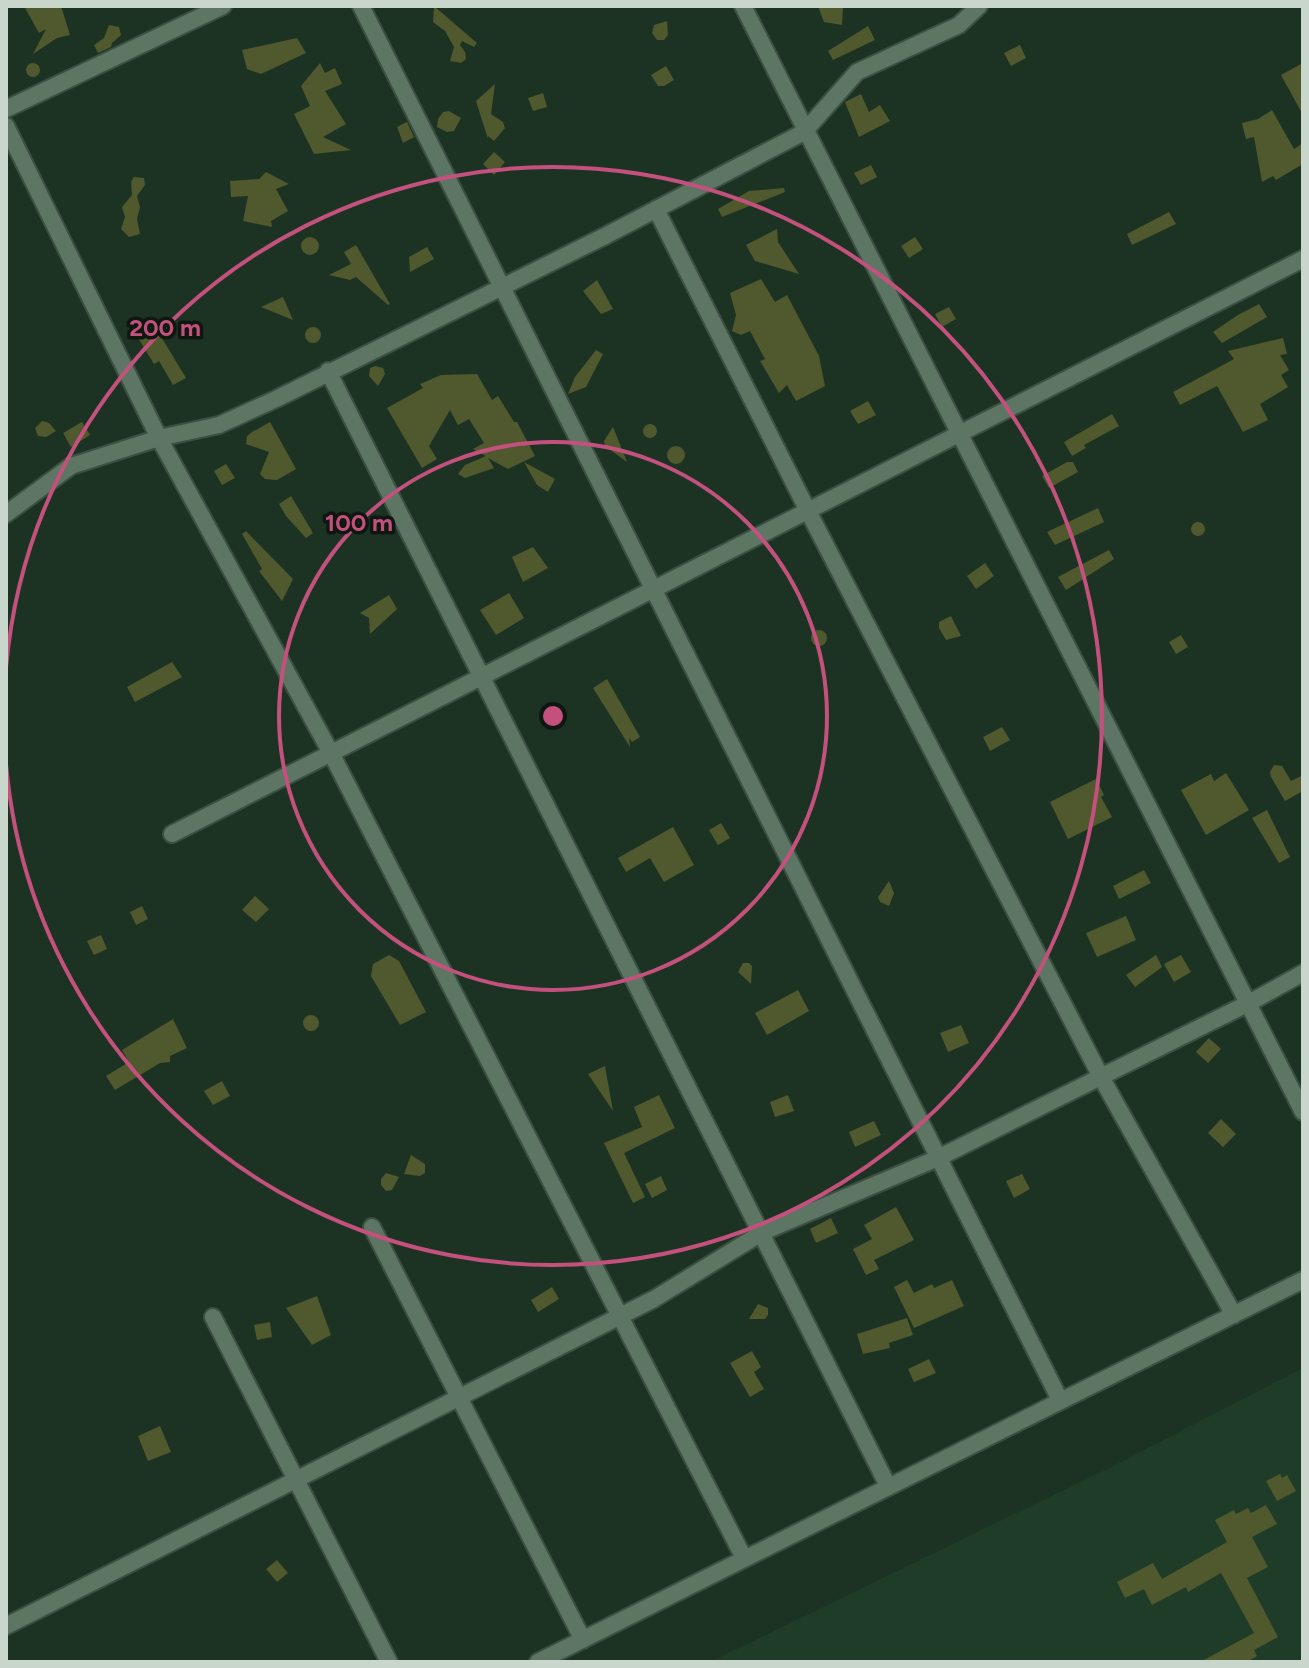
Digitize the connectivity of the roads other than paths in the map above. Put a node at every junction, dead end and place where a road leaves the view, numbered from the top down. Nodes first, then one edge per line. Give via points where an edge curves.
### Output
1 (223, 6) edge
2 (361, 6) edge
3 (743, 6) edge
4 (979, 6) edge
5 (6, 109) edge
6 (6, 126) edge
7 (804, 132) junction
8 (656, 209) junction
9 (1303, 259) edge
10 (502, 286) junction
11 (328, 371) junction
12 (961, 433) junction
13 (159, 438) junction
14 (808, 511) junction
15 (6, 514) edge
16 (654, 589) junction
17 (483, 676) junction
18 (331, 753) junction
19 (172, 834) dead end
20 (1303, 973) edge
21 (1249, 1003) junction
22 (1101, 1077) junction
23 (1303, 1112) edge
24 (938, 1158) junction
25 (372, 1227) dead end
26 (763, 1232) junction
27 (1303, 1280) edge
28 (1234, 1315) junction
29 (622, 1316) junction
30 (213, 1317) dead end
31 (459, 1398) junction
32 (1060, 1400) junction
33 (296, 1480) junction
34 (888, 1486) junction
35 (744, 1558) junction
36 (6, 1626) edge
37 (583, 1640) junction
38 (389, 1662) edge
39 (538, 1662) edge

1 - 5 street
2 - 10 street
3 - 7 street
4 - 7 street via 959,25 857,72
6 - 13 street
7 - 8 street
7 - 12 street
8 - 10 street
8 - 14 street
9 - 12 street
10 - 11 street
10 - 16 street
11 - 13 street via 219,425
11 - 17 street
12 - 14 street
12 - 21 street
13 - 15 street via 71,466
13 - 18 street
14 - 16 street
14 - 22 street
16 - 17 street
16 - 24 street
17 - 18 street
17 - 26 street
18 - 19 street
18 - 29 street
20 - 21 street
21 - 22 street
21 - 23 street
22 - 24 street
22 - 28 street
24 - 26 street
24 - 32 street
25 - 31 street
26 - 29 street
26 - 34 street
27 - 28 street
28 - 32 street
29 - 31 street
29 - 35 street
30 - 33 street
31 - 33 street
31 - 37 street
32 - 34 street
33 - 36 street
33 - 38 street
34 - 35 street
35 - 37 street
37 - 39 street

